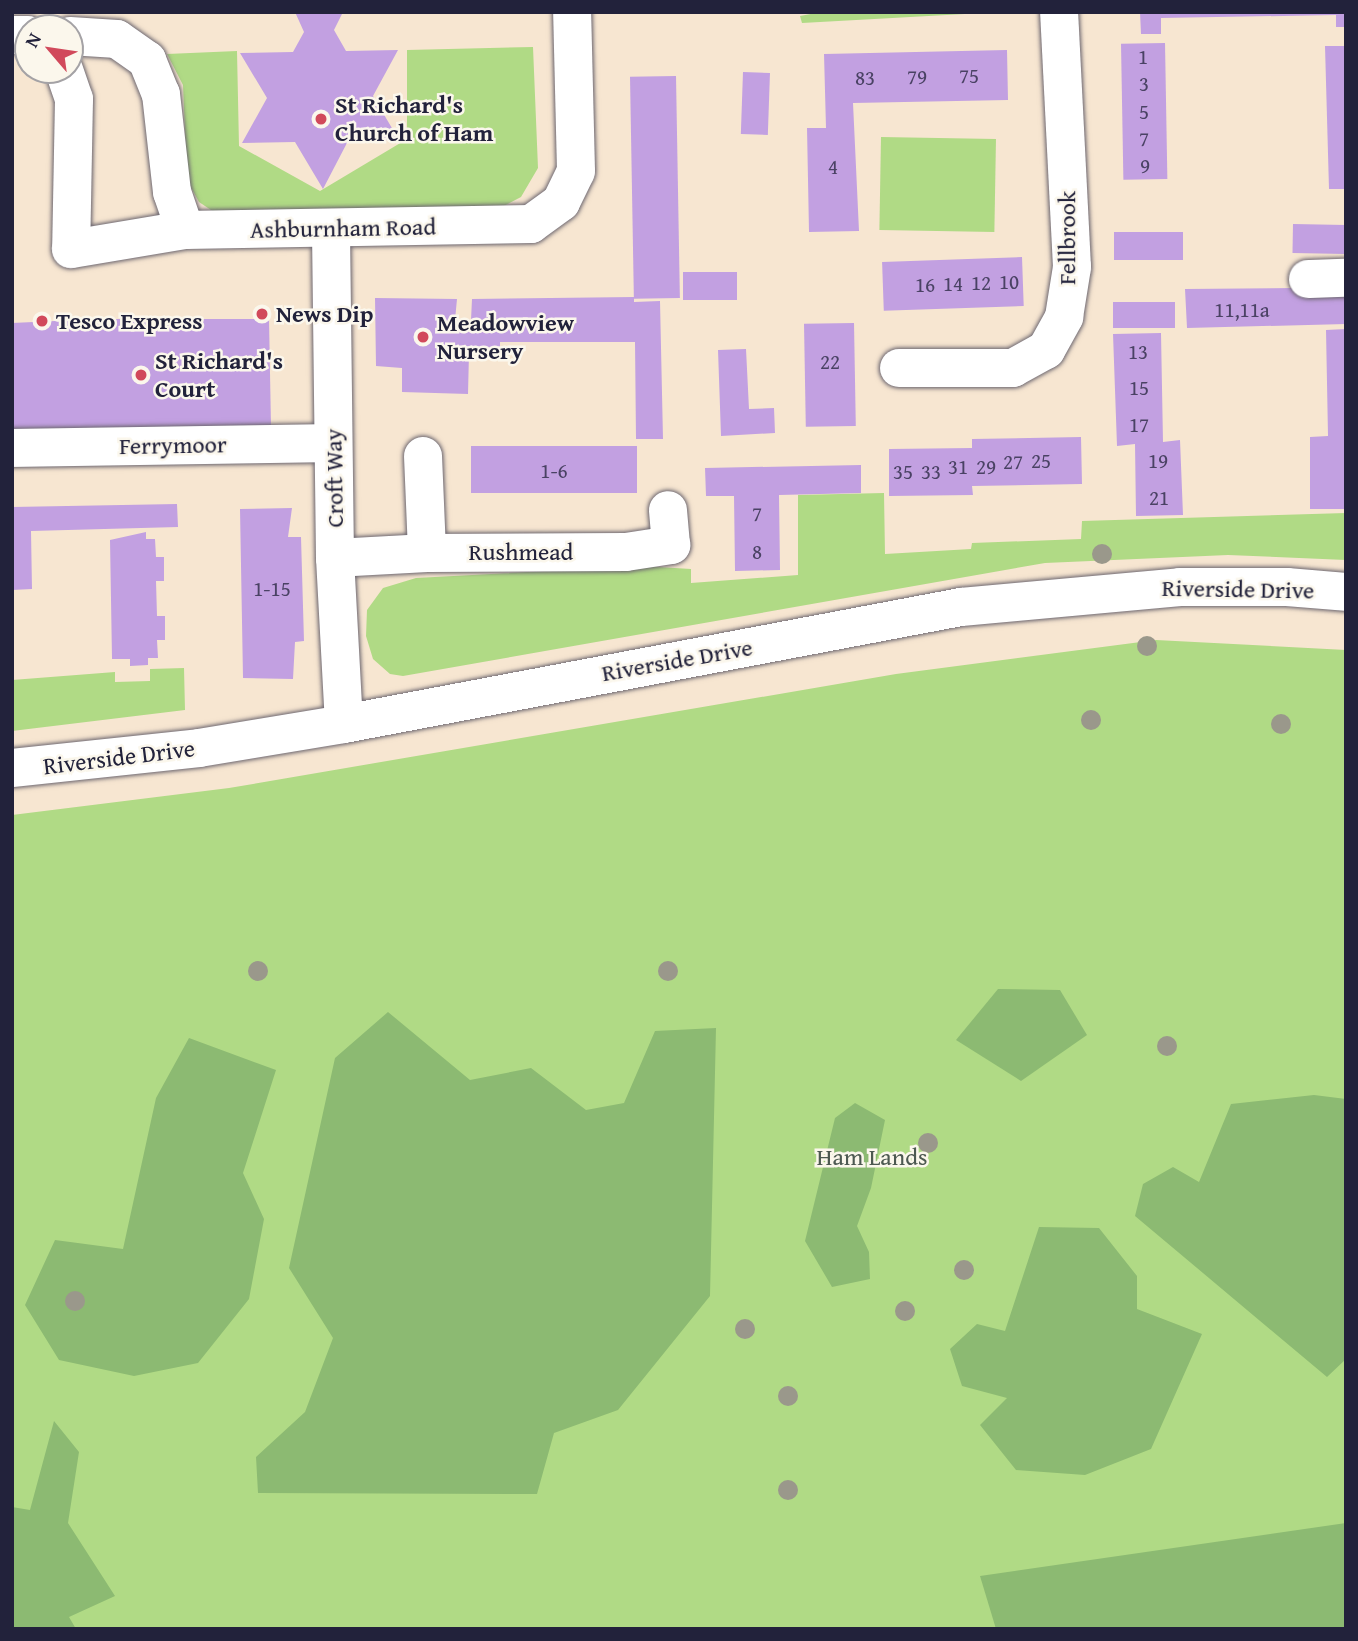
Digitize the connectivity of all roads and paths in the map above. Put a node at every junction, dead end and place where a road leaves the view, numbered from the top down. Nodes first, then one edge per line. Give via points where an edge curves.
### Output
1 (572, 12) edge
2 (1059, 12) edge
3 (84, 37) edge
4 (69, 84) edge
5 (185, 230) junction
6 (331, 231) junction
7 (1346, 278) edge
8 (1308, 279) dead end
9 (899, 368) dead end
10 (333, 443) junction
11 (12, 448) edge
12 (423, 456) dead end
13 (668, 510) dead end
14 (427, 552) junction
15 (335, 558) junction
16 (1346, 592) edge
17 (344, 724) junction
18 (12, 768) edge

1 - 6 street, Ashburnham Road via 576,171 561,202 531,224
2 - 9 street, Fellbrook via 1072,267 1064,317 1046,349 1013,368
3 - 5 street via 117,39 147,60 161,94 172,192
4 - 5 street, Ashburnham Road via 74,99 71,249
5 - 6 street, Ashburnham Road
6 - 10 street, Croft Way
7 - 8 street
10 - 11 street, Ferrymoor
10 - 15 street, Croft Way
12 - 14 street
13 - 14 street, Rushmead via 671,545 626,552
14 - 15 street, Rushmead
15 - 17 street, Croft Way
16 - 17 street, Riverside Drive via 1180,587 961,607
17 - 18 street, Riverside Drive via 199,748

